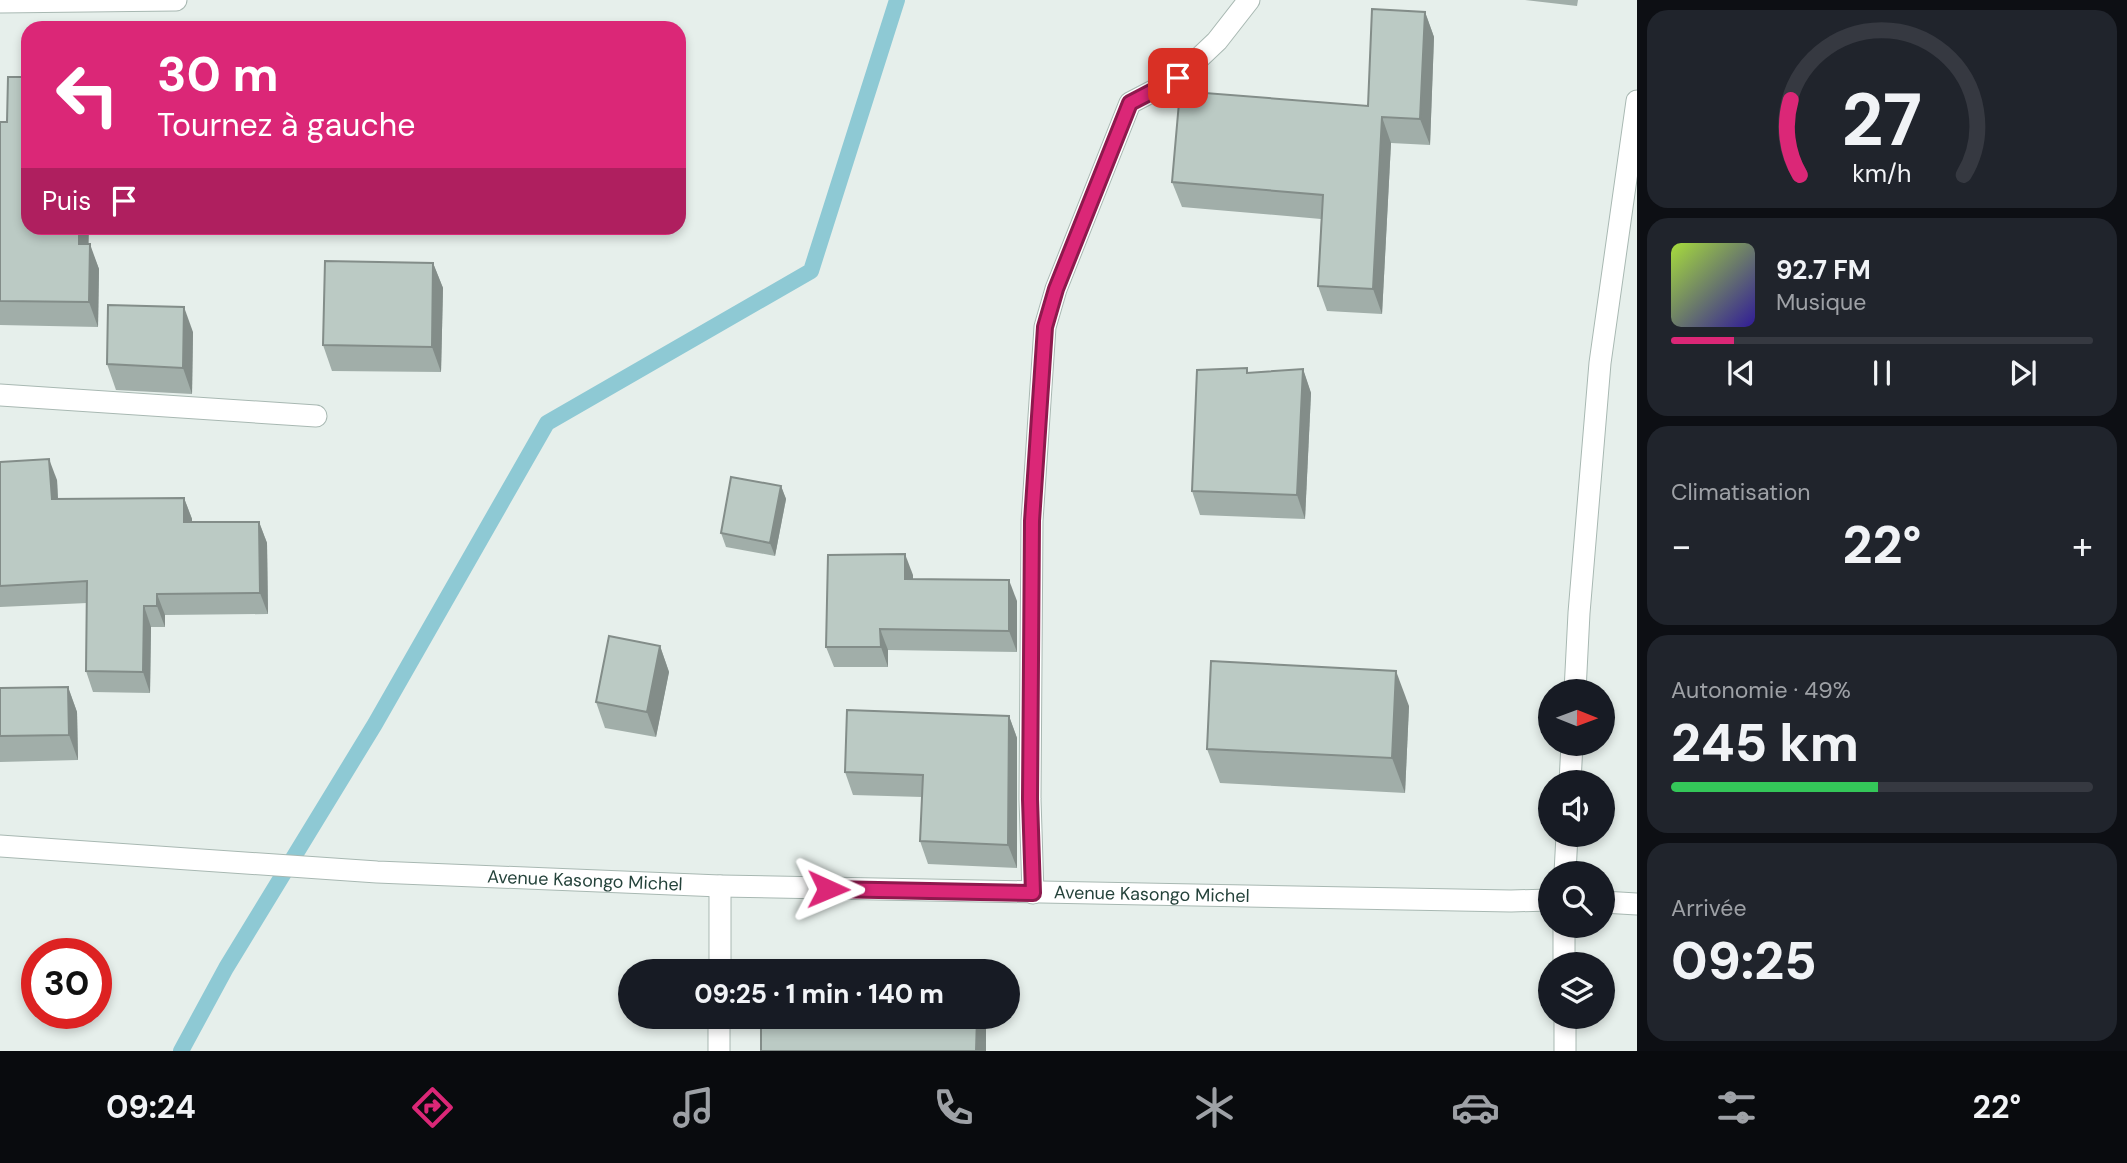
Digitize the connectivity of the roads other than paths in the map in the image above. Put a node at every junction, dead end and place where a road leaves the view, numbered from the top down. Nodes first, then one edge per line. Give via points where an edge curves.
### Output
1 (176, 0) edge
2 (1249, 0) edge
3 (0, 2) edge
4 (1637, 101) edge
5 (0, 395) edge
6 (316, 416) dead end
7 (1576, 679) edge
8 (0, 846) edge
9 (720, 886) junction
10 (1033, 893) junction
11 (1538, 900) edge
12 (1615, 903) edge
13 (1637, 904) edge
14 (720, 959) edge
15 (719, 1029) edge
16 (1565, 1029) edge
17 (719, 1051) edge
18 (1565, 1051) edge

1 - 3 street
2 - 10 street via 1217,41 1178,78 1130,103 1045,327 1032,521
4 - 7 street via 1600,363
5 - 6 street
8 - 9 street, Avenue Kasongo Michel via 377,872
9 - 10 street, Avenue Kasongo Michel
9 - 14 street
10 - 11 street, Avenue Kasongo Michel
12 - 13 street
15 - 17 street
16 - 18 street

